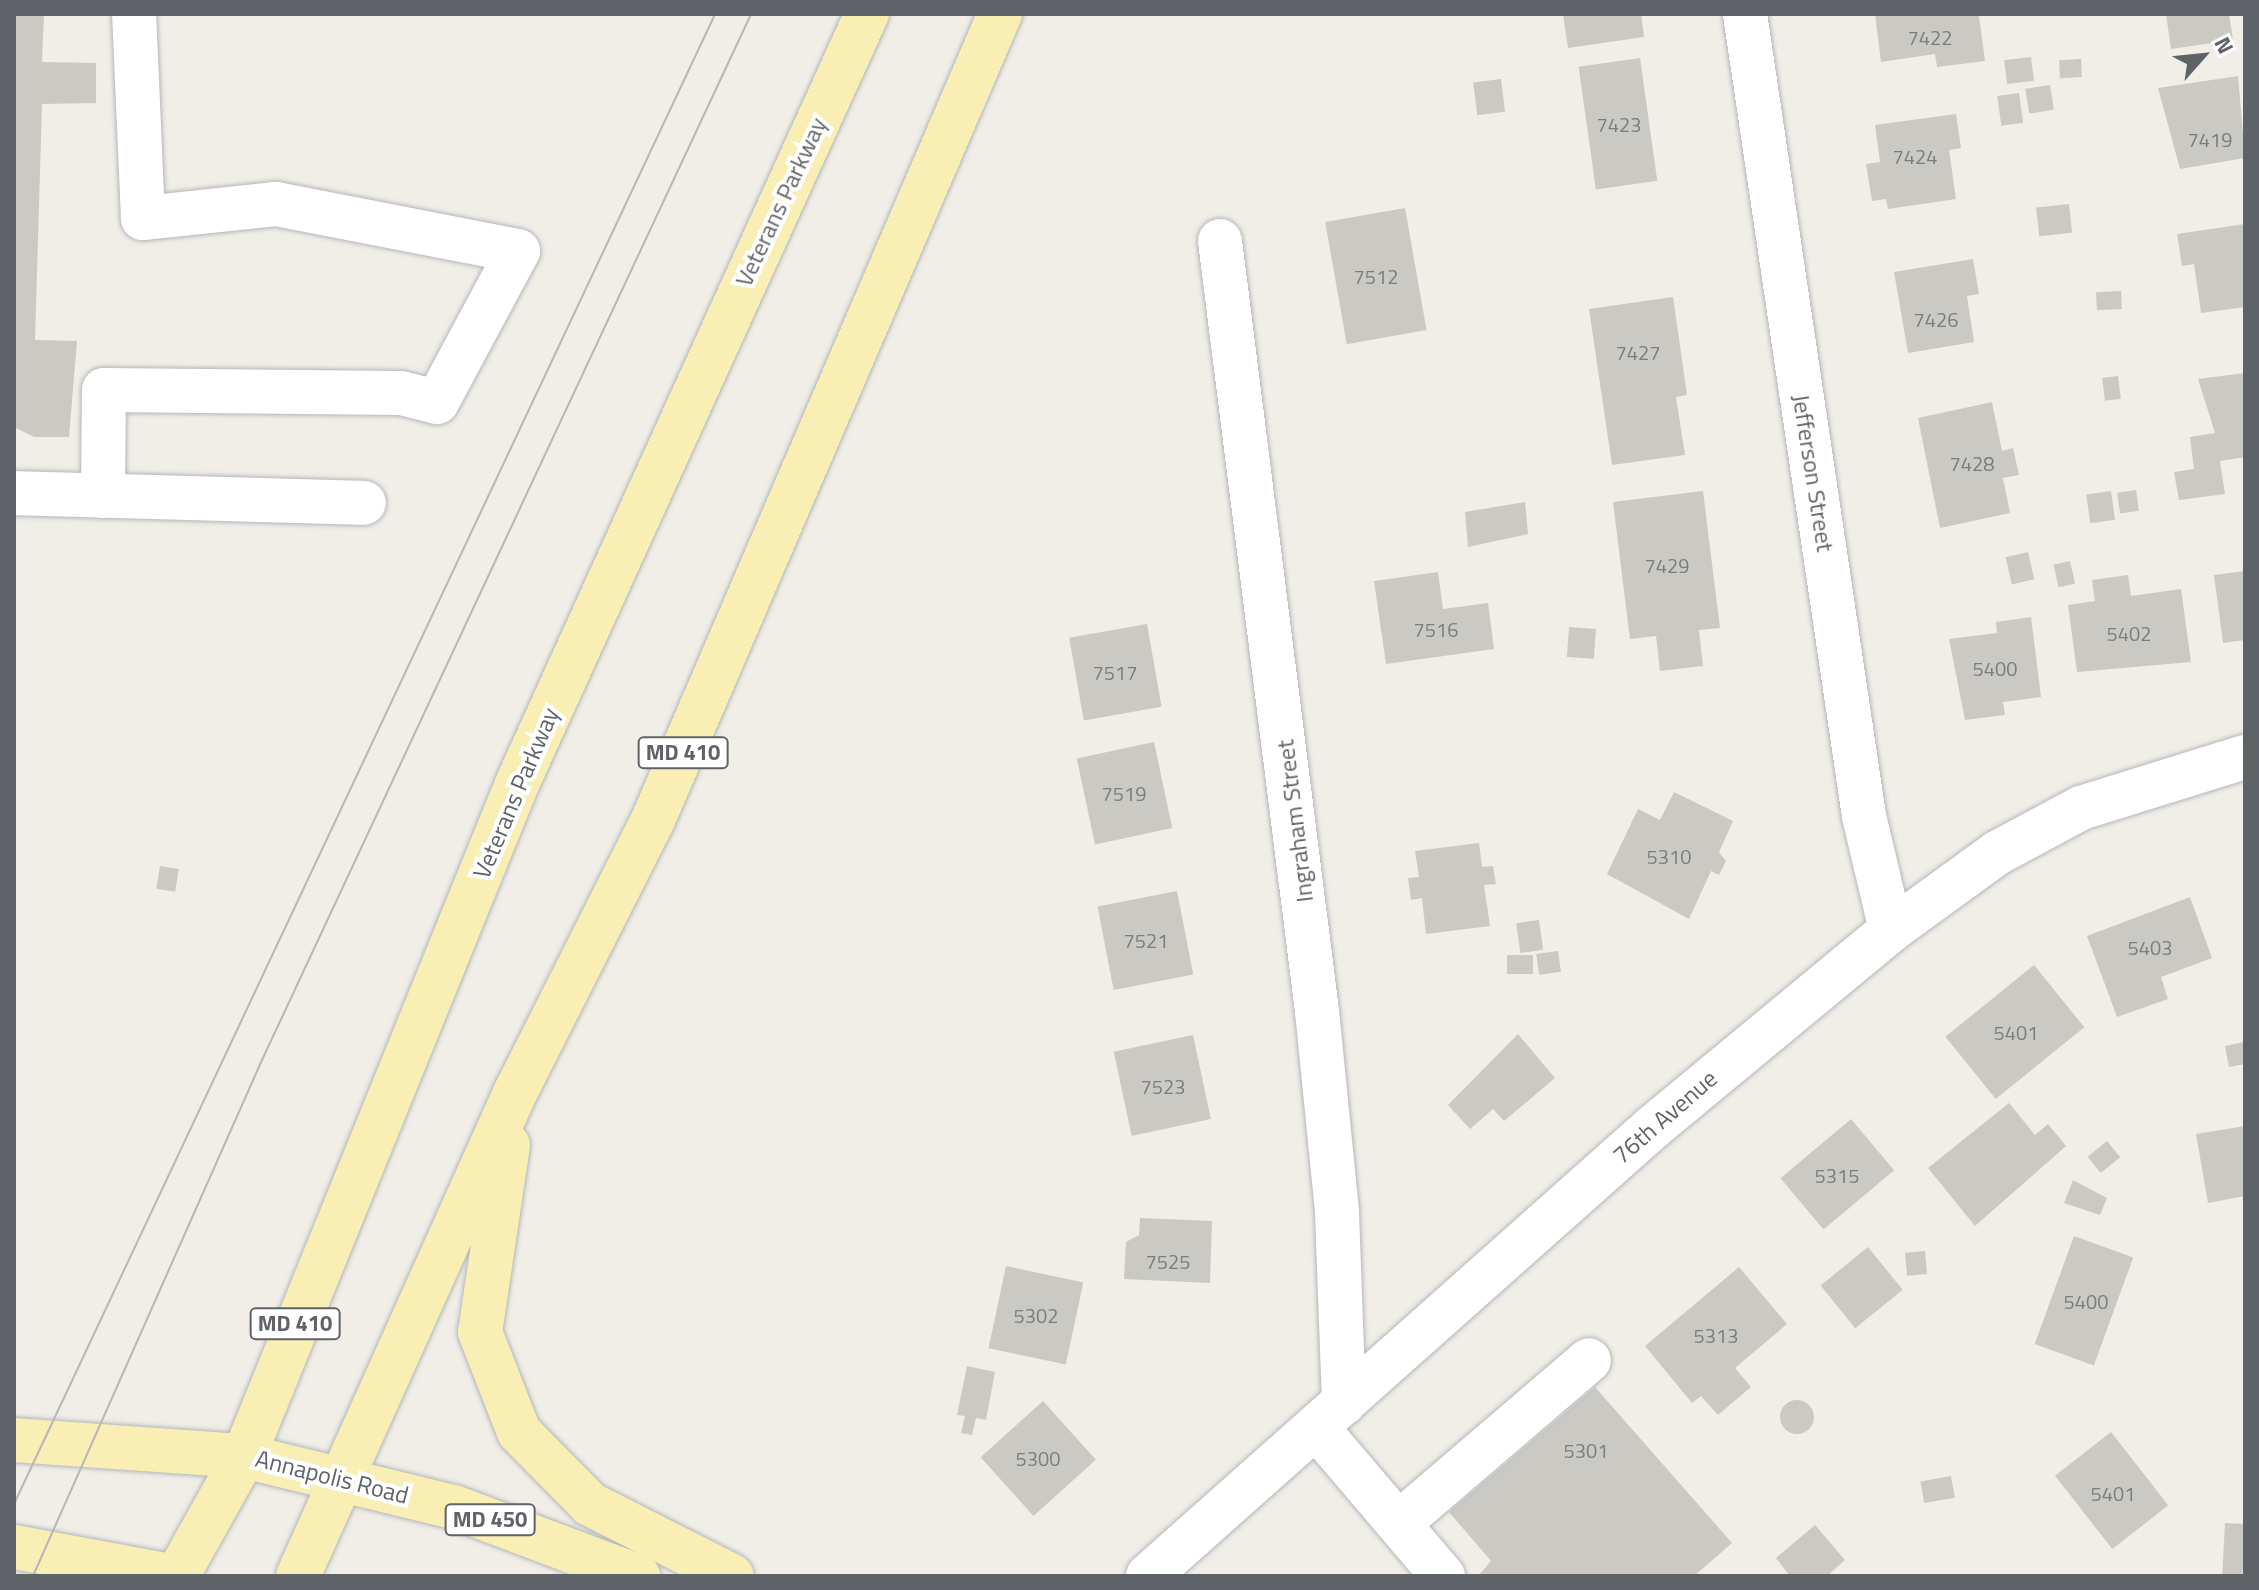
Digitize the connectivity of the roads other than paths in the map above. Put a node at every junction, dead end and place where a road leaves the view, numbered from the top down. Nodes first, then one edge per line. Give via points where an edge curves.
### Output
1 (134, 14) edge
2 (867, 14) edge
3 (1000, 14) edge
4 (1745, 14) edge
5 (1220, 241) dead end
6 (14, 493) edge
7 (103, 496) junction
8 (364, 503) dead end
9 (2245, 757) edge
10 (1891, 930) junction
11 (515, 1093) junction
12 (1589, 1360) dead end
13 (1330, 1415) junction
14 (14, 1440) edge
15 (244, 1456) junction
16 (338, 1479) junction
17 (1399, 1523) junction
18 (14, 1547) edge
19 (171, 1576) edge
20 (177, 1576) edge
21 (298, 1576) edge
22 (638, 1576) edge
23 (732, 1576) edge
24 (1148, 1576) edge
25 (1443, 1576) edge

1 - 7 street via 143,218 276,204 518,251 437,402 401,393 104,390
2 - 15 main road, Veterans Parkway / MD 410 via 517,784
3 - 11 main road, MD 410 via 653,820
4 - 10 street, Jefferson Street via 1864,816
5 - 13 street, Ingraham Street via 1317,1011 1337,1213
6 - 7 street
7 - 8 street
9 - 10 street, 76th Avenue via 2081,808 1997,853
10 - 13 street, 76th Avenue via 1653,1127
11 - 16 main road, MD 410
11 - 23 main road via 480,1332 494,1378 519,1432 590,1504
12 - 17 street
13 - 17 street
13 - 24 street, 76th Avenue
14 - 15 main road, Annapolis Road / MD 450
15 - 16 main road, Annapolis Road / MD 450
15 - 20 main road, Veterans Parkway / MD 410
16 - 21 main road, MD 410
16 - 22 main road, Annapolis Road / MD 450 via 454,1507
17 - 25 street
18 - 19 main road

